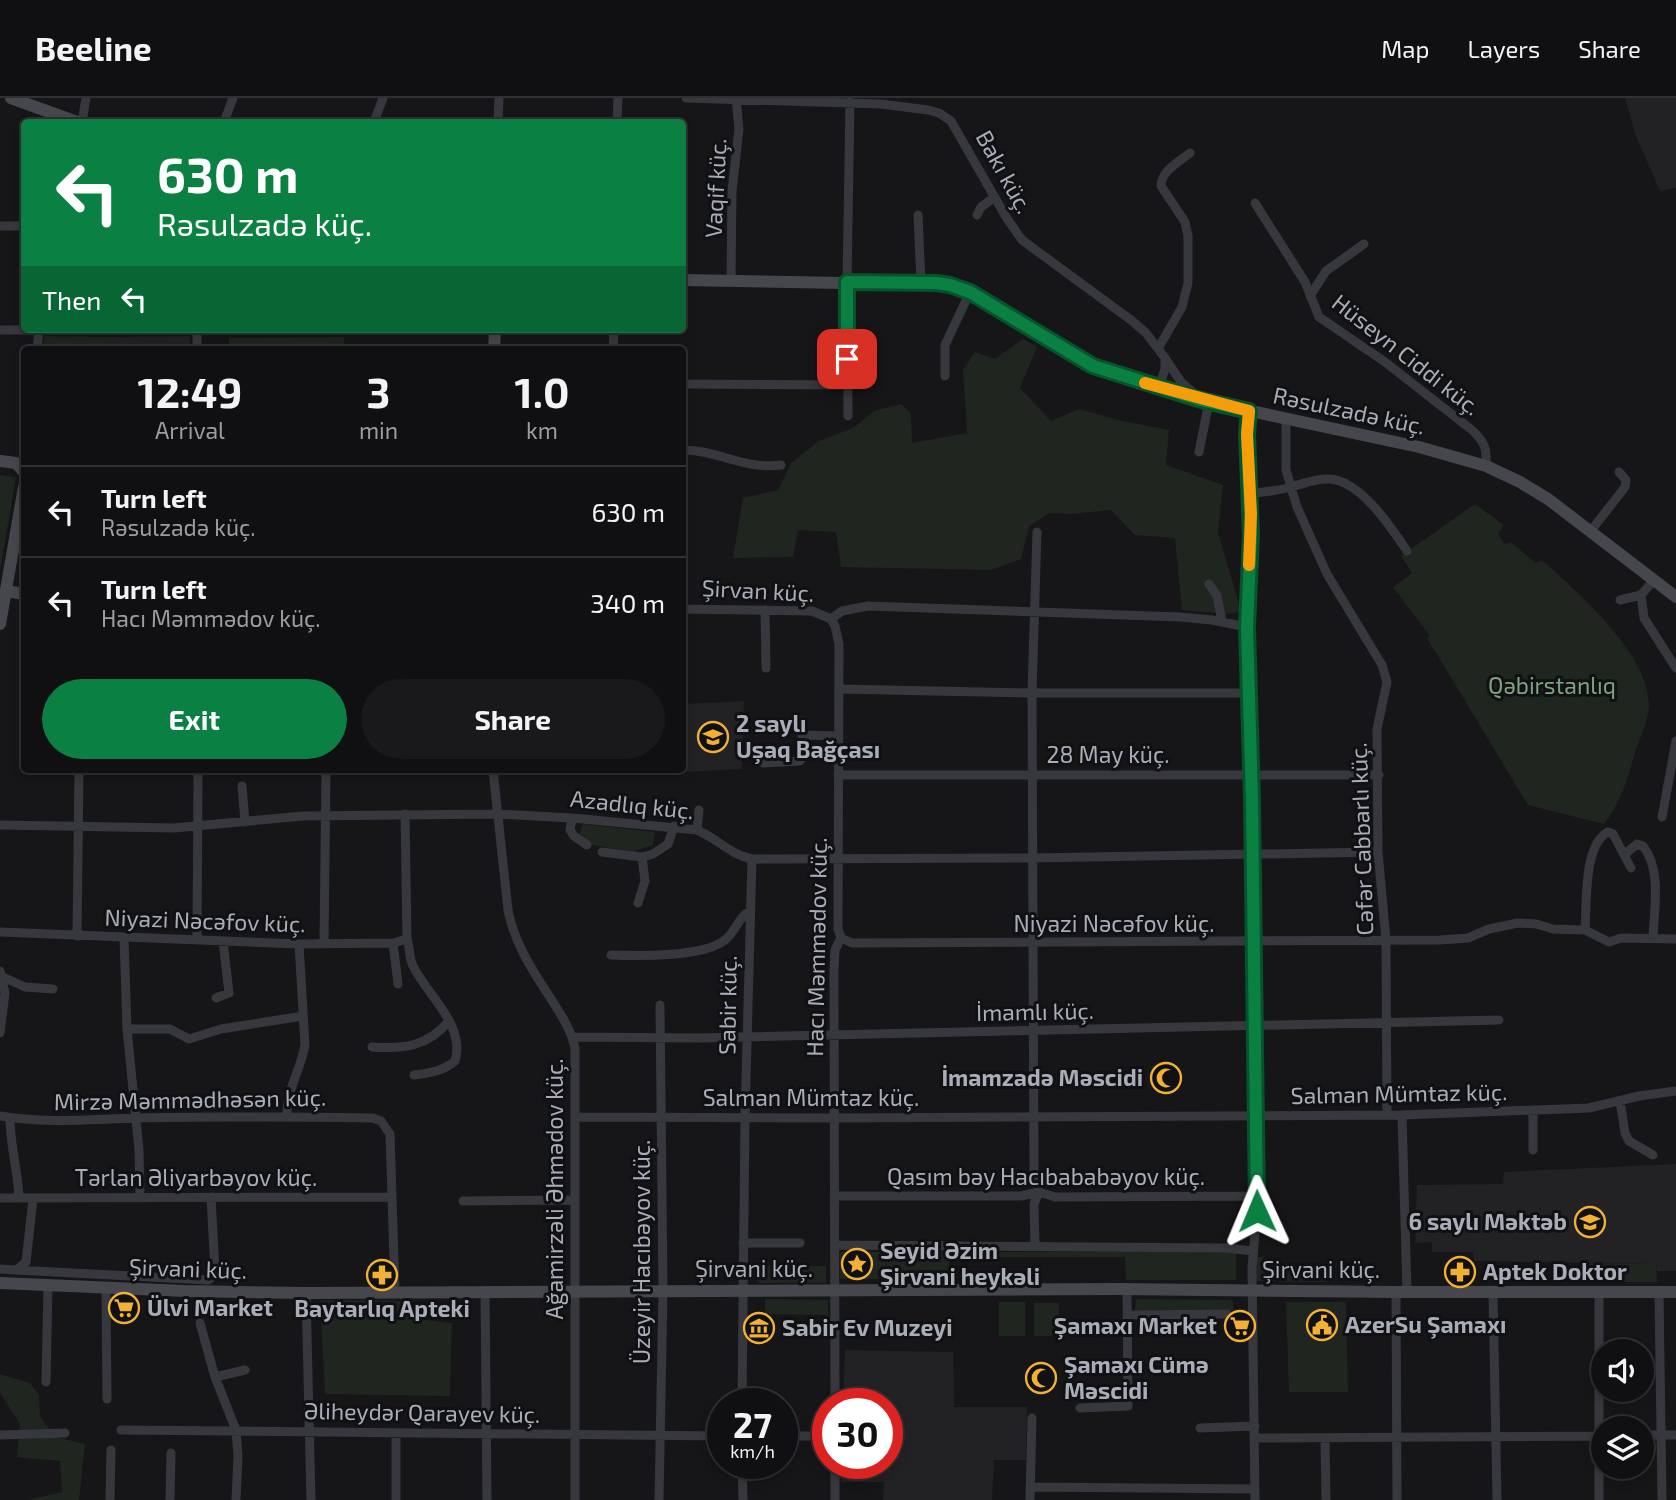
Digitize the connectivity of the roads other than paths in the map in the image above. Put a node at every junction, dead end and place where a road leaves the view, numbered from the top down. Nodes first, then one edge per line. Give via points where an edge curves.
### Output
1 (11, 98) edge
2 (86, 98) edge
3 (233, 98) edge
4 (383, 98) edge
5 (499, 98) edge
6 (618, 98) edge
7 (686, 98) edge
8 (736, 98) edge
9 (850, 102) junction
10 (70, 119) edge
11 (80, 119) edge
12 (224, 119) edge
13 (375, 119) edge
14 (498, 119) edge
15 (617, 119) edge
16 (1190, 153) dead end
17 (995, 197) junction
18 (1255, 203) dead end
19 (918, 215) dead end
20 (977, 215) dead end
21 (0, 226) edge
22 (21, 226) edge
23 (1364, 244) dead end
24 (686, 279) edge
25 (731, 280) junction
26 (847, 282) junction
27 (921, 283) junction
28 (970, 292) junction
29 (1310, 296) junction
30 (0, 330) edge
31 (21, 330) edge
32 (1159, 347) junction
33 (1165, 358) junction
34 (945, 376) dead end
35 (686, 384) edge
36 (848, 386) junction
37 (1159, 387) junction
38 (1205, 401) junction
39 (1249, 411) junction
40 (848, 416) dead end
41 (1286, 419) junction
42 (686, 450) edge
43 (1199, 453) dead end
44 (0, 461) edge
45 (781, 465) dead end
46 (21, 466) edge
47 (1486, 466) junction
48 (1619, 472) dead end
49 (1290, 488) junction
50 (1250, 494) junction
51 (21, 504) edge
52 (1037, 532) dead end
53 (1590, 532) junction
54 (1407, 551) dead end
55 (1654, 580) junction
56 (1209, 584) dead end
57 (6, 591) junction
58 (21, 594) edge
59 (1641, 595) junction
60 (1676, 597) edge
61 (1620, 600) dead end
62 (686, 608) edge
63 (765, 610) junction
64 (1034, 611) junction
65 (831, 619) junction
66 (1222, 621) junction
67 (0, 624) edge
68 (1247, 627) junction
69 (766, 668) dead end
70 (1676, 668) edge
71 (839, 689) junction
72 (1032, 693) junction
73 (1250, 693) junction
74 (802, 721) dead end
75 (802, 735) junction
76 (838, 736) junction
77 (1676, 741) edge
78 (763, 763) dead end
79 (79, 773) edge
80 (198, 773) edge
81 (327, 773) edge
82 (493, 773) edge
83 (1252, 773) junction
84 (1032, 774) junction
85 (838, 775) junction
86 (1379, 775) junction
87 (242, 786) dead end
88 (699, 810) dead end
89 (405, 814) junction
90 (497, 814) junction
91 (326, 815) junction
92 (1662, 817) dead end
93 (572, 818) junction
94 (245, 822) junction
95 (0, 825) edge
96 (77, 826) junction
97 (674, 826) junction
98 (198, 827) junction
99 (696, 830) junction
100 (587, 845) dead end
101 (603, 852) dead end
102 (1378, 852) junction
103 (1625, 854) junction
104 (1253, 856) junction
105 (642, 858) junction
106 (1033, 858) junction
107 (752, 859) junction
108 (838, 860) junction
109 (1631, 868) dead end
110 (638, 903) dead end
111 (750, 911) junction
112 (1585, 930) junction
113 (0, 932) edge
114 (77, 936) junction
115 (124, 938) junction
116 (841, 938) junction
117 (1653, 938) junction
118 (407, 939) junction
119 (1676, 939) edge
120 (197, 940) junction
121 (1386, 940) junction
122 (223, 941) junction
123 (1254, 942) junction
124 (324, 943) junction
125 (393, 943) junction
126 (299, 944) junction
127 (1034, 944) junction
128 (611, 955) dead end
129 (2, 974) edge
130 (398, 984) dead end
131 (52, 989) dead end
132 (216, 998) dead end
133 (660, 1005) dead end
134 (303, 1016) junction
135 (1499, 1020) dead end
136 (1387, 1021) junction
137 (448, 1022) junction
138 (1255, 1026) junction
139 (127, 1029) junction
140 (1034, 1031) junction
141 (0, 1033) edge
142 (834, 1035) junction
143 (747, 1036) junction
144 (572, 1037) junction
145 (659, 1038) junction
146 (372, 1047) dead end
147 (415, 1075) dead end
148 (1676, 1091) edge
149 (1620, 1101) junction
150 (1533, 1110) junction
151 (1387, 1114) junction
152 (1402, 1115) junction
153 (287, 1116) junction
154 (662, 1116) junction
155 (1034, 1116) junction
156 (1256, 1116) junction
157 (5, 1117) edge
158 (575, 1117) junction
159 (745, 1117) junction
160 (136, 1118) junction
161 (834, 1118) junction
162 (1533, 1150) dead end
163 (1653, 1155) dead end
164 (1039, 1192) junction
165 (835, 1196) junction
166 (1257, 1196) junction
167 (140, 1197) junction
168 (211, 1197) junction
169 (392, 1197) junction
170 (0, 1198) edge
171 (19, 1198) junction
172 (33, 1199) junction
173 (575, 1200) junction
174 (463, 1201) dead end
175 (743, 1243) junction
176 (800, 1243) dead end
177 (835, 1245) junction
178 (1035, 1246) junction
179 (1252, 1251) junction
180 (0, 1269) edge
181 (16, 1270) junction
182 (0, 1283) edge
183 (48, 1285) junction
184 (106, 1288) junction
185 (1127, 1289) junction
186 (663, 1290) junction
187 (742, 1290) junction
188 (835, 1290) junction
189 (1252, 1291) junction
190 (395, 1292) junction
191 (485, 1292) junction
192 (575, 1292) junction
193 (1401, 1292) junction
194 (1493, 1292) junction
195 (1599, 1292) junction
196 (1659, 1292) junction
197 (1676, 1292) edge
198 (306, 1293) junction
199 (1227, 1314) dead end
200 (1127, 1315) junction
201 (200, 1322) dead end
202 (245, 1370) dead end
203 (215, 1377) junction
204 (46, 1382) dead end
205 (742, 1388) edge
206 (835, 1388) edge
207 (107, 1399) dead end
208 (1080, 1408) dead end
209 (1601, 1416) edge
210 (1032, 1418) dead end
211 (1255, 1426) junction
212 (1200, 1428) dead end
213 (121, 1430) dead end
214 (236, 1430) junction
215 (309, 1431) junction
216 (65, 1433) dead end
217 (486, 1433) junction
218 (396, 1434) junction
219 (575, 1434) junction
220 (0, 1435) edge
221 (660, 1435) junction
222 (1654, 1435) edge
223 (1661, 1435) junction
224 (1676, 1435) edge
225 (707, 1436) edge
226 (1591, 1436) edge
227 (1497, 1437) junction
228 (1255, 1438) junction
229 (1396, 1438) junction
230 (1325, 1439) junction
231 (111, 1450) dead end
232 (171, 1453) dead end
233 (742, 1479) edge
234 (835, 1479) edge
235 (1600, 1479) edge
236 (1030, 1487) junction
237 (1255, 1489) junction
238 (110, 1500) edge
239 (170, 1500) edge
240 (236, 1500) edge
241 (311, 1500) edge
242 (396, 1500) edge
243 (487, 1500) edge
244 (575, 1500) edge
245 (659, 1500) edge
246 (743, 1500) edge
247 (835, 1500) edge
248 (1030, 1500) edge
249 (1255, 1500) edge
250 (1326, 1500) edge
251 (1398, 1500) edge
252 (1497, 1500) edge
253 (1599, 1500) edge
254 (1662, 1500) edge

1 - 10 main road
2 - 11 street
3 - 12 street
4 - 13 street
5 - 14 street
6 - 15 street
7 - 8 street, Bakı küç.
8 - 9 street, Bakı küç.
8 - 25 street, Vaqif küç. via 739,129 732,191
9 - 17 street, Bakı küç. via 907,106 945,116 957,128
9 - 26 street
16 - 32 street via 1161,180 1185,222 1188,283 1182,307
17 - 20 street
17 - 32 street, Bakı küç. via 1022,240
18 - 29 street, Hüseyn Ciddi küç.
19 - 27 street
21 - 22 street
23 - 29 street via 1326,271
24 - 25 main road, Rəsulzadə küç.
25 - 26 main road, Rəsulzadə küç.
26 - 27 main road, Rəsulzadə küç.
26 - 36 street
27 - 28 main road, Rəsulzadə küç.
28 - 34 street via 944,345
28 - 37 main road, Rəsulzadə küç. via 1081,361
29 - 47 street, Hüseyn Ciddi küç. via 1319,317 1385,362 1484,441
30 - 31 street
32 - 33 street, Bakı küç.
33 - 37 street
33 - 38 street, Bakı küç. via 1181,382
35 - 36 street
36 - 40 street
37 - 38 main road, Rəsulzadə küç.
38 - 39 main road, Rəsulzadə küç.
38 - 43 street
39 - 41 main road, Rəsulzadə küç.
39 - 50 street
41 - 47 main road, Rəsulzadə küç.
41 - 49 street, Cəfər Cabbarlı küç.
42 - 45 street via 714,453 755,466
44 - 46 main road
47 - 53 main road, Rəsulzadə küç. via 1532,489
48 - 53 street via 1626,480 1625,487
49 - 50 street
49 - 54 street via 1323,479 1348,484 1383,518
49 - 86 street, Cəfər Cabbarlı küç. via 1327,574 1385,675 1387,689 1377,729
50 - 68 street
51 - 57 main road
52 - 64 street
53 - 55 main road, Rəsulzadə küç.
55 - 59 street
55 - 60 main road, Rəsulzadə küç.
56 - 66 street via 1217,596
57 - 58 main road
57 - 67 main road
59 - 61 street
59 - 70 street via 1644,618
62 - 63 street, Şirvan küç.
63 - 65 street, Şirvan küç. via 811,611
63 - 69 street
64 - 65 street via 868,606 842,611
64 - 66 street
64 - 72 street
65 - 71 street, Hacı Məmmədov küç. via 839,644
66 - 68 street
68 - 73 street
71 - 72 street
71 - 76 street, Hacı Məmmədov küç.
72 - 73 street
72 - 84 street
73 - 83 street
74 - 75 street
75 - 76 street
75 - 78 street via 800,761
76 - 85 street, Hacı Məmmədov küç.
77 - 92 street
79 - 96 street
80 - 98 street
81 - 91 street
82 - 90 street, Ağamirzəli Əhmədov küç.
83 - 84 street, 28 May küç.
83 - 86 street, 28 May küç.
83 - 104 street
84 - 85 street, 28 May küç.
84 - 106 street
85 - 108 street, Hacı Məmmədov küç.
86 - 102 street, Cəfər Cabbarlı küç.
87 - 94 street
88 - 99 street
89 - 90 street, Azadlıq küç.
89 - 91 street, Azadlıq küç.
89 - 118 street
90 - 93 street, Azadlıq küç.
90 - 144 street, Ağamirzəli Əhmədov küç. via 513,929
91 - 94 street, Azadlıq küç.
91 - 124 street
93 - 97 street, Azadlıq küç.
93 - 100 street via 570,830
94 - 98 street, Azadlıq küç.
95 - 96 street, Azadlıq küç.
96 - 98 street, Azadlıq küç.
96 - 114 street
97 - 99 street, Azadlıq küç.
97 - 105 street via 668,844
98 - 120 street
99 - 107 street, Azadlıq küç.
101 - 105 street
102 - 104 street, Azadlıq küç.
102 - 121 street, Cəfər Cabbarlı küç.
103 - 109 street
103 - 112 street via 1608,832 1598,839
103 - 117 street via 1637,845 1647,851 1656,884
104 - 106 street, Azadlıq küç.
104 - 123 street
105 - 110 street via 645,881
106 - 108 street, Azadlıq küç.
106 - 127 street
107 - 108 street, Azadlıq küç.
107 - 111 street, Sabir küç.
108 - 116 street, Hacı Məmmədov küç.
111 - 128 street via 716,946 647,956
111 - 143 street, Sabir küç.
112 - 117 street, Niyazi Nəcəfov küç. via 1609,942
112 - 121 street, Niyazi Nəcəfov küç. via 1518,923 1460,940
113 - 114 street, Niyazi Nəcəfov küç.
114 - 115 street, Niyazi Nəcəfov küç.
115 - 120 street, Niyazi Nəcəfov küç.
115 - 139 street
116 - 127 street, Niyazi Nəcəfov küç. via 852,943
116 - 142 street, Hacı Məmmədov küç. via 834,960
117 - 119 street, Niyazi Nəcəfov küç.
118 - 125 street, Niyazi Nəcəfov küç.
118 - 137 street via 413,966
120 - 122 street, Niyazi Nəcəfov küç.
121 - 123 street, Niyazi Nəcəfov küç.
121 - 136 street, Cəfər Cabbarlı küç.
122 - 126 street, Niyazi Nəcəfov küç.
122 - 132 street via 229,993
123 - 127 street, Niyazi Nəcəfov küç.
123 - 138 street
124 - 125 street, Niyazi Nəcəfov küç.
124 - 126 street, Niyazi Nəcəfov küç.
125 - 130 street
126 - 134 street
127 - 140 street
129 - 131 street via 25,987
129 - 141 street via 5,993
133 - 145 street, Üzeyir Hacıbəyov küç.
134 - 139 street via 189,1039 170,1029
134 - 153 street via 305,1045
135 - 136 street, İmamlı küç.
136 - 138 street, İmamlı küç.
136 - 151 street, Cəfər Cabbarlı küç.
137 - 146 street via 439,1033 413,1046
137 - 147 street via 456,1045 454,1060 440,1070
138 - 140 street, İmamlı küç.
138 - 156 street
139 - 160 street
140 - 142 street, İmamlı küç.
140 - 155 street
142 - 143 street, İmamlı küç.
142 - 161 street, Hacı Məmmədov küç.
143 - 145 street, İmamlı küç.
143 - 159 street, Sabir küç.
144 - 145 street, İmamlı küç.
144 - 158 street, Ağamirzəli Əhmədov küç.
145 - 154 street, Üzeyir Hacıbəyov küç.
148 - 149 street, Salman Mümtaz küç.
149 - 150 street, Salman Mümtaz küç. via 1589,1108
149 - 163 street via 1629,1141
150 - 152 street, Salman Mümtaz küç.
150 - 162 street
151 - 152 street, Salman Mümtaz küç.
151 - 156 street, Salman Mümtaz küç.
152 - 193 street
153 - 160 street, Mirzə Məmmədhəsən küç.
153 - 169 street, Mirzə Məmmədhəsən küç. via 381,1121 390,1134
154 - 158 street, Salman Mümtaz küç.
154 - 159 street, Salman Mümtaz küç.
154 - 186 street, Üzeyir Hacıbəyov küç.
155 - 156 street, Salman Mümtaz küç.
155 - 161 street, Salman Mümtaz küç.
155 - 164 street via 1034,1176
156 - 166 street
157 - 160 street, Mirzə Məmmədhəsən küç. via 60,1122
157 - 171 street
158 - 173 street, Ağamirzəli Əhmədov küç.
159 - 161 street, Salman Mümtaz küç.
159 - 175 street, Sabir küç.
160 - 167 street
161 - 165 street, Hacı Məmmədov küç.
164 - 165 street, Qasım bəy Hacıbababəyov küç. via 1021,1196
164 - 166 street, Qasım bəy Hacıbababəyov küç. via 1055,1197
164 - 178 street via 1034,1204
165 - 177 street, Hacı Məmmədov küç.
166 - 179 street
167 - 168 street, Tərlan Əliyarbəyov küç.
167 - 172 street, Tərlan Əliyarbəyov küç.
168 - 169 street, Tərlan Əliyarbəyov küç.
168 - 181 street via 215,1271 208,1280
169 - 190 street
170 - 171 street, Tərlan Əliyarbəyov küç.
171 - 172 street, Tərlan Əliyarbəyov küç.
172 - 181 street via 28,1257
173 - 174 street
173 - 192 street, Ağamirzəli Əhmədov küç.
175 - 176 street
175 - 187 street, Sabir küç.
177 - 178 street
177 - 188 street, Hacı Məmmədov küç.
178 - 179 street
179 - 189 street
180 - 181 street
182 - 183 main road, Şirvani küç.
183 - 184 main road, Şirvani küç.
183 - 204 street
184 - 198 main road, Şirvani küç.
184 - 207 street
185 - 188 main road, Şirvani küç.
185 - 189 main road, Şirvani küç.
185 - 200 street
186 - 187 main road, Şirvani küç.
186 - 192 main road, Şirvani küç.
186 - 221 street, Üzeyir Hacıbəyov küç.
187 - 188 main road, Şirvani küç.
187 - 205 street, Sabir küç.
188 - 206 street, Hacı Məmmədov küç.
189 - 193 main road, Şirvani küç.
189 - 211 street
190 - 191 main road, Şirvani küç.
190 - 198 main road, Şirvani küç.
191 - 192 main road, Şirvani küç.
191 - 217 street
192 - 219 street, Ağamirzəli Əhmədov küç.
193 - 194 main road, Şirvani küç.
193 - 229 street
194 - 195 main road, Şirvani küç.
194 - 227 street
195 - 196 main road, Şirvani küç.
195 - 209 street
196 - 197 main road, Şirvani küç.
196 - 223 street
198 - 215 street
199 - 200 street
200 - 208 street via 1128,1406
201 - 203 street
202 - 203 street
203 - 214 street
210 - 236 street
211 - 212 street
211 - 228 street
213 - 214 street, Əliheydər Qarayev küç.
214 - 215 street, Əliheydər Qarayev küç.
214 - 240 street
215 - 218 street, Əliheydər Qarayev küç.
215 - 241 street
216 - 220 street
217 - 218 street, Əliheydər Qarayev küç.
217 - 219 street, Əliheydər Qarayev küç.
217 - 243 street
218 - 242 street
219 - 221 street, Əliheydər Qarayev küç.
219 - 244 street, Ağamirzəli Əhmədov küç.
221 - 225 street, Əliheydər Qarayev küç.
221 - 245 street, Üzeyir Hacıbəyov küç.
222 - 223 street
223 - 224 street
223 - 254 street
226 - 227 street
227 - 229 street
227 - 252 street
228 - 230 street
228 - 237 street
229 - 230 street
229 - 251 street
230 - 250 street
231 - 238 street
232 - 239 street
233 - 246 street
234 - 247 street
235 - 253 street
236 - 237 street
236 - 248 street
237 - 249 street

